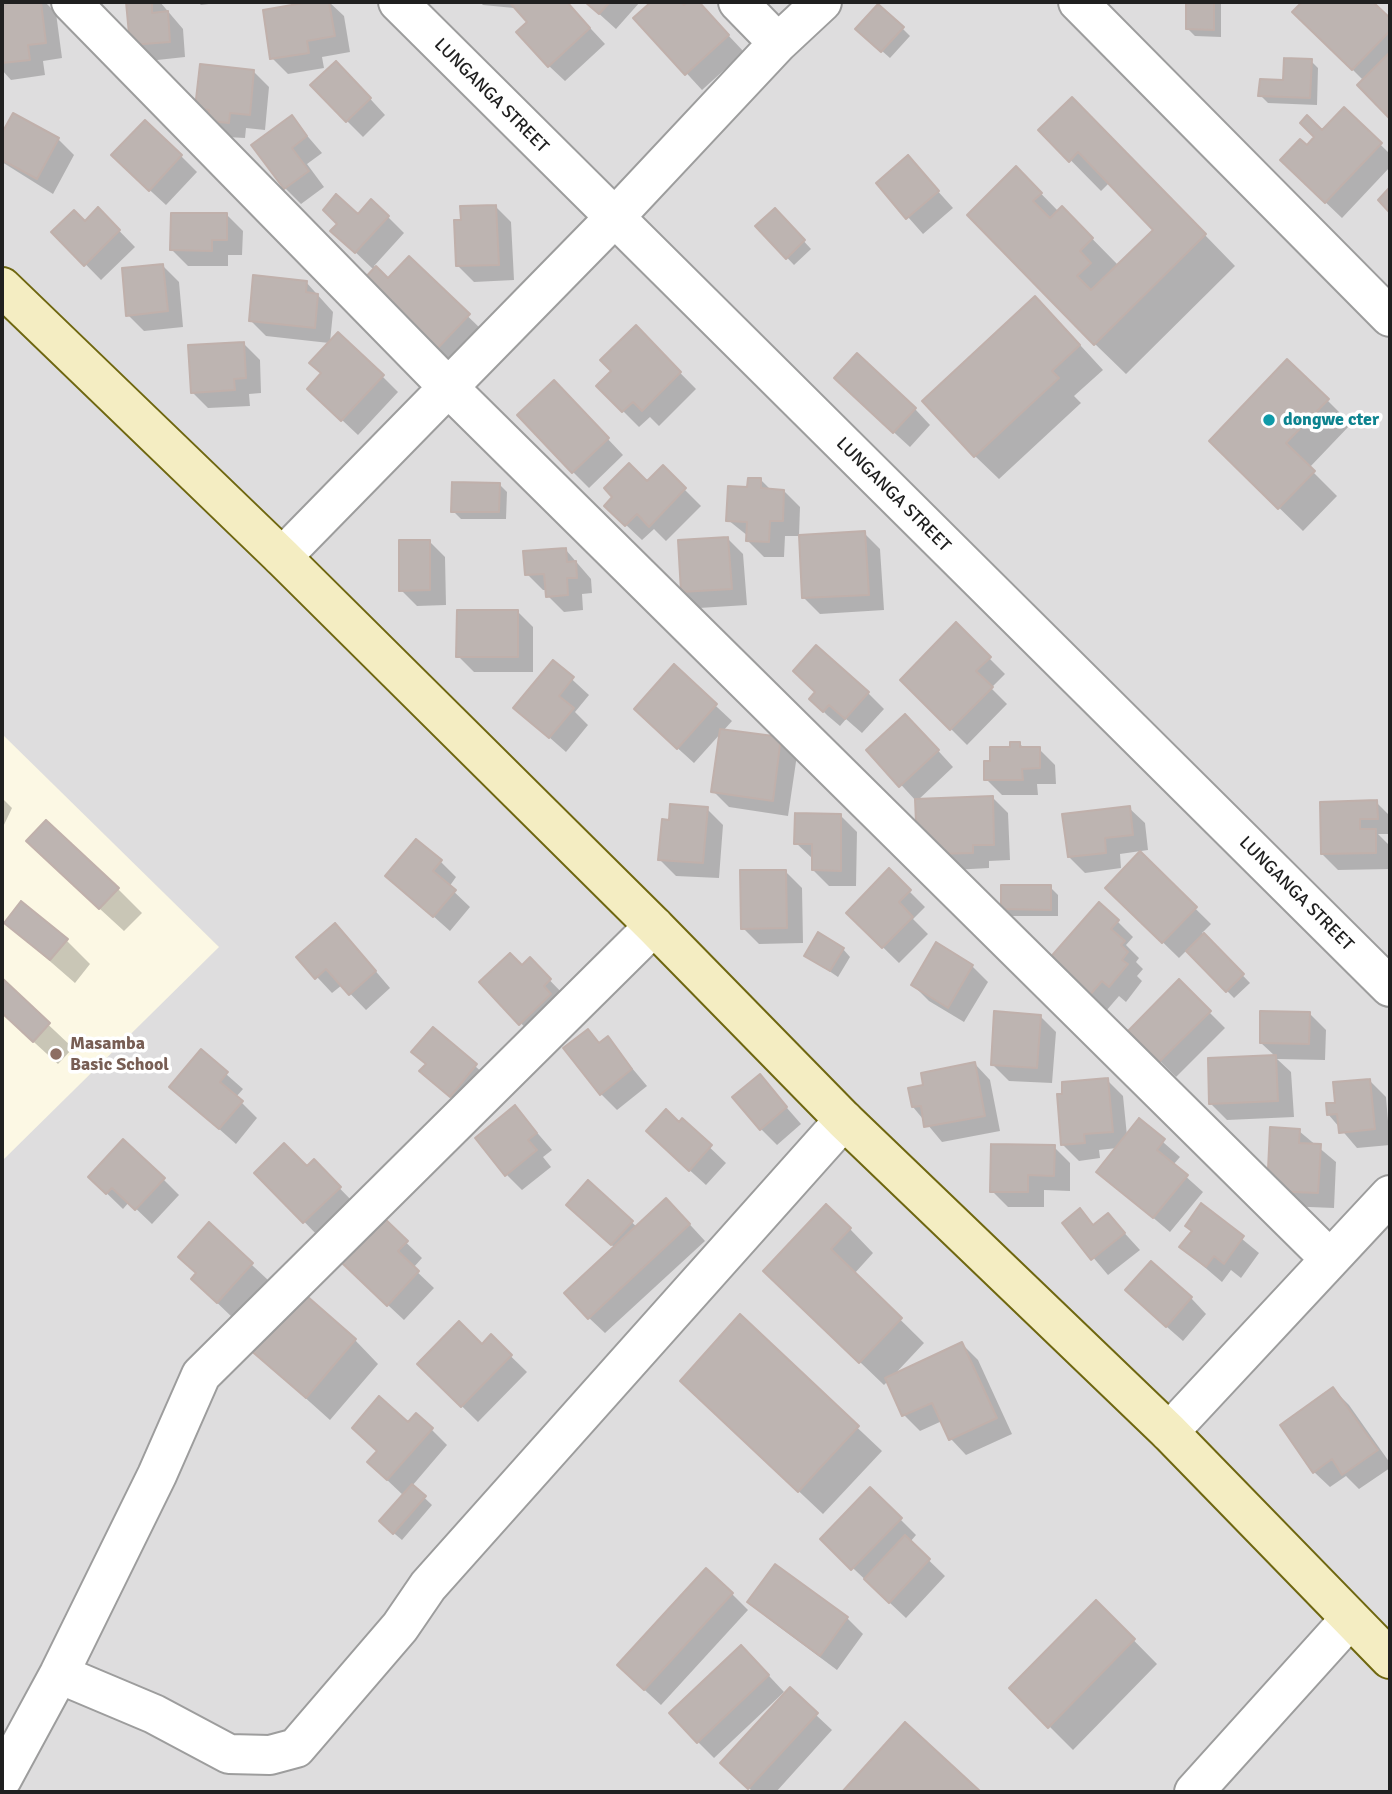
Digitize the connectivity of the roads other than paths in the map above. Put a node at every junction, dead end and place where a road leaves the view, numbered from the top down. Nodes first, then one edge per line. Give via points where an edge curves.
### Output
1 (71, 2) edge
2 (398, 2) edge
3 (738, 2) edge
4 (822, 2) edge
5 (1078, 2) edge
6 (778, 43) junction
7 (613, 219) junction
8 (2, 287) edge
9 (1390, 317) edge
10 (447, 386) junction
11 (282, 557) junction
12 (654, 926) junction
13 (1390, 987) edge
14 (844, 1120) junction
15 (1390, 1195) edge
16 (1330, 1259) junction
17 (1169, 1432) junction
18 (1350, 1619) junction
19 (1390, 1659) edge
20 (59, 1674) junction
21 (2, 1779) edge
22 (1195, 1792) edge

1 - 10 street
2 - 7 street, LUNGANGA STREET
3 - 6 street
4 - 6 street
5 - 9 street
6 - 7 street
7 - 10 street
7 - 13 street, LUNGANGA STREET
8 - 11 street
10 - 11 street
10 - 16 street
11 - 12 street
12 - 14 street
12 - 20 street via 201,1375
14 - 17 street
14 - 20 street via 428,1586 400,1627 296,1748 270,1755 229,1754 154,1714
15 - 16 street
16 - 17 street
17 - 18 street
18 - 19 street
18 - 22 street
20 - 21 street

